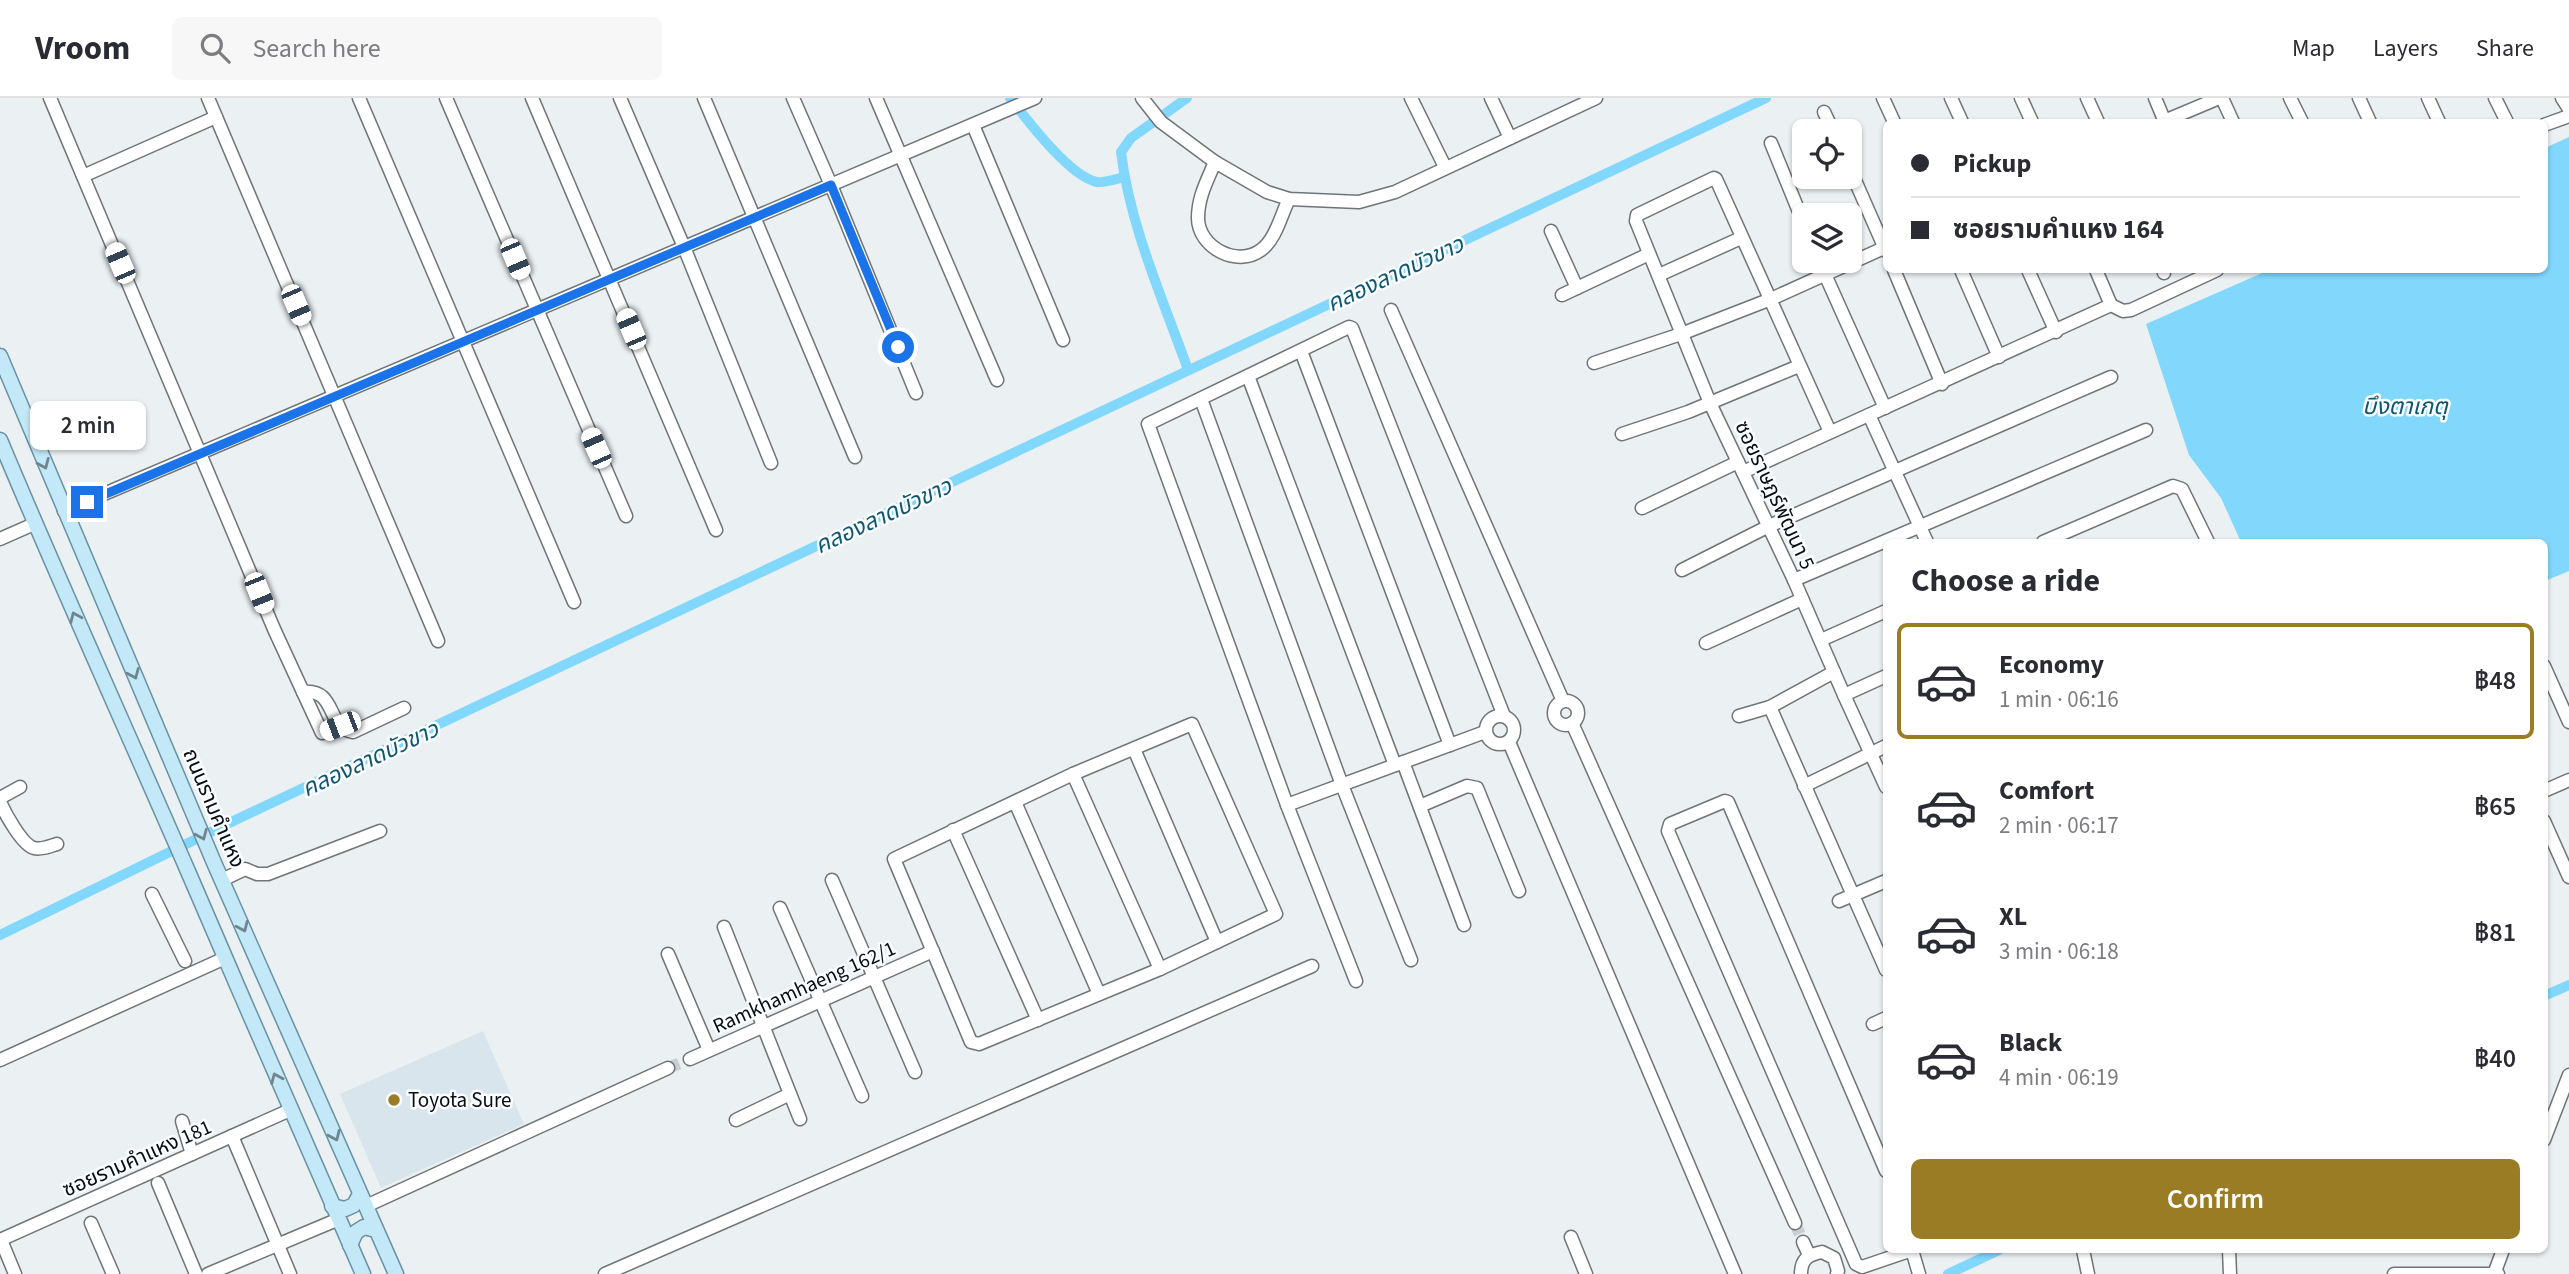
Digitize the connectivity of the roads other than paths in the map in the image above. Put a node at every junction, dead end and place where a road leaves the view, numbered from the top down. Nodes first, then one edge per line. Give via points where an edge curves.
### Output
1 (50, 98) edge
2 (208, 98) edge
3 (359, 98) edge
4 (446, 98) edge
5 (532, 98) edge
6 (620, 98) edge
7 (704, 98) edge
8 (793, 98) edge
9 (876, 98) edge
10 (1035, 98) edge
11 (1142, 98) edge
12 (1411, 98) edge
13 (1491, 98) edge
14 (1596, 98) edge
15 (1882, 98) edge
16 (1951, 98) edge
17 (2021, 98) edge
18 (2087, 98) edge
19 (2155, 98) edge
20 (2221, 98) edge
21 (2290, 98) edge
22 (2358, 98) edge
23 (2428, 98) edge
24 (2495, 98) edge
25 (2562, 98) edge
26 (1568, 104) edge
27 (2569, 109) edge
28 (1824, 112) dead end
29 (2569, 116) edge
30 (216, 117) junction
31 (1827, 119) edge
32 (1892, 119) edge
33 (1961, 119) edge
34 (2031, 119) edge
35 (2097, 119) edge
36 (2163, 119) edge
37 (2171, 119) edge
38 (2232, 119) edge
39 (2300, 119) edge
40 (2368, 119) edge
41 (2438, 119) edge
42 (2506, 119) edge
43 (2548, 124) edge
44 (973, 125) junction
45 (1510, 138) junction
46 (1770, 143) dead end
47 (901, 155) junction
48 (1215, 162) junction
49 (1445, 167) junction
50 (83, 176) junction
51 (831, 185) junction
52 (1859, 189) edge
53 (1289, 199) junction
54 (1795, 203) edge
55 (755, 217) junction
56 (1551, 231) dead end
57 (1741, 238) junction
58 (1883, 242) edge
59 (684, 247) junction
60 (1883, 250) edge
61 (1649, 254) junction
62 (1895, 273) edge
63 (1962, 273) edge
64 (2029, 273) edge
65 (2097, 273) edge
66 (2211, 273) edge
67 (1825, 274) junction
68 (1659, 275) junction
69 (610, 279) junction
70 (1577, 288) junction
71 (1563, 295) dead end
72 (1771, 299) junction
73 (2110, 305) junction
74 (536, 310) junction
75 (1391, 310) dead end
76 (2056, 332) junction
77 (1681, 334) junction
78 (1063, 340) dead end
79 (462, 342) junction
80 (1301, 351) junction
81 (0, 356) edge
82 (1999, 358) junction
83 (1594, 363) dead end
84 (1799, 366) junction
85 (1248, 376) junction
86 (2111, 377) dead end
87 (997, 380) dead end
88 (1942, 384) junction
89 (916, 393) dead end
90 (335, 396) junction
91 (1201, 398) junction
92 (1710, 402) junction
93 (1885, 408) junction
94 (1869, 415) junction
95 (2146, 430) dead end
96 (1830, 432) junction
97 (1622, 435) dead end
98 (0, 440) edge
99 (201, 453) junction
100 (855, 457) dead end
101 (771, 463) dead end
102 (1741, 467) junction
103 (1895, 471) junction
104 (1642, 508) dead end
105 (64, 511) junction
106 (626, 516) dead end
107 (34, 524) junction
108 (1769, 526) junction
109 (1919, 526) junction
110 (716, 530) dead end
111 (0, 539) edge
112 (1889, 539) edge
113 (1926, 539) edge
114 (2050, 539) edge
115 (2206, 539) edge
116 (1883, 542) edge
117 (1682, 570) dead end
118 (1794, 580) junction
119 (1802, 599) junction
120 (574, 602) dead end
121 (1883, 612) edge
122 (1821, 640) junction
123 (438, 641) dead end
124 (1706, 643) dead end
125 (1834, 672) junction
126 (2548, 675) edge
127 (1883, 677) edge
128 (303, 692) junction
129 (1844, 695) junction
130 (1770, 706) junction
131 (404, 708) dead end
132 (1504, 716) junction
133 (1739, 716) dead end
134 (2569, 722) edge
135 (340, 726) junction
136 (1485, 732) junction
137 (1510, 742) junction
138 (1451, 745) junction
139 (1883, 747) edge
140 (1134, 749) junction
141 (1871, 753) junction
142 (1399, 764) junction
143 (1073, 774) junction
144 (1883, 780) edge
145 (2569, 780) edge
146 (1342, 785) junction
147 (1804, 786) junction
148 (20, 787) dead end
149 (2548, 789) edge
150 (0, 800) edge
151 (1015, 802) junction
152 (1287, 805) junction
153 (1420, 806) junction
154 (953, 830) junction
155 (2548, 830) edge
156 (380, 831) dead end
157 (57, 844) dead end
158 (2569, 877) edge
159 (222, 880) junction
160 (832, 880) dead end
161 (1883, 882) edge
162 (1519, 891) dead end
163 (152, 894) dead end
164 (1853, 896) junction
165 (1839, 901) dead end
166 (780, 908) dead end
167 (1464, 925) dead end
168 (724, 928) dead end
169 (1217, 942) junction
170 (933, 951) junction
171 (668, 954) dead end
172 (225, 958) junction
173 (1411, 960) dead end
174 (185, 961) dead end
175 (1883, 963) edge
176 (1312, 966) dead end
177 (1160, 969) junction
178 (873, 977) junction
179 (1356, 981) dead end
180 (1099, 994) junction
181 (822, 1002) junction
182 (1883, 1019) edge
183 (1038, 1020) junction
184 (1873, 1024) dead end
185 (764, 1026) junction
186 (709, 1050) junction
187 (690, 1059) tunnel mouth
188 (0, 1060) edge
189 (668, 1068) tunnel mouth
190 (915, 1072) dead end
191 (2569, 1075) edge
192 (790, 1094) junction
193 (862, 1096) dead end
194 (289, 1110) junction
195 (800, 1119) dead end
196 (736, 1121) dead end
197 (181, 1122) dead end
198 (2548, 1130) edge
199 (232, 1136) junction
200 (192, 1154) junction
201 (1883, 1164) edge
202 (158, 1183) dead end
203 (363, 1200) junction
204 (335, 1212) junction
205 (91, 1223) dead end
206 (1795, 1223) tunnel mouth
207 (376, 1230) junction
208 (1571, 1237) dead end
209 (0, 1240) edge
210 (1803, 1241) tunnel mouth
211 (276, 1244) junction
212 (351, 1245) junction
213 (1903, 1253) edge
214 (1913, 1253) edge
215 (2084, 1253) edge
216 (2229, 1253) edge
217 (2502, 1253) edge
218 (1809, 1255) junction
219 (1917, 1270) edge
220 (1838, 1273) edge
221 (15, 1274) edge
222 (113, 1274) edge
223 (196, 1274) edge
224 (208, 1274) edge
225 (290, 1274) edge
226 (363, 1274) edge
227 (396, 1274) edge
228 (605, 1274) edge
229 (1586, 1274) edge
230 (1735, 1274) edge
231 (1800, 1274) edge
232 (2088, 1274) edge
233 (2230, 1274) edge
234 (2394, 1274) edge
235 (2496, 1274) edge

1 - 50 street
2 - 30 street
3 - 79 street
4 - 74 street
5 - 69 street
6 - 59 street
7 - 55 street
8 - 51 street
9 - 47 street
10 - 44 street
11 - 48 street via 1158,118
12 - 49 street
13 - 45 street
14 - 26 street
15 - 32 street
16 - 33 street
17 - 34 street
18 - 35 street
19 - 36 street
20 - 37 street
20 - 38 street
21 - 39 street
22 - 40 street
23 - 41 street
24 - 42 street
25 - 27 street
26 - 45 street
28 - 31 street
29 - 43 street
30 - 50 street
30 - 90 street
44 - 47 street
44 - 78 street
45 - 49 street
46 - 54 street
47 - 51 street
47 - 87 street
48 - 53 street via 1267,192
48 - 53 street via 1199,198 1198,222 1208,244 1225,255 1245,257 1261,251 1272,238
49 - 53 street via 1395,192 1359,202
50 - 99 street
51 - 55 street
51 - 89 street
52 - 58 street
55 - 59 street
55 - 100 street
56 - 70 street
57 - 61 street, ซอยราษฎร์พัฒนา 5 via 1715,178 1635,218
57 - 68 street
57 - 72 street
59 - 69 street
59 - 101 street
60 - 67 street
61 - 68 street, ซอยราษฎร์พัฒนา 5
61 - 70 street
62 - 88 street
63 - 82 street
64 - 76 street
65 - 73 street
66 - 73 street via 2131,310
67 - 72 street
67 - 93 street
68 - 77 street, ซอยราษฎร์พัฒนา 5
69 - 74 street
69 - 110 street
70 - 71 street
72 - 77 street
72 - 84 street
73 - 76 street
74 - 79 street
74 - 106 street
75 - 206 street via 1563,701 1554,715 1558,722 1572,723
76 - 82 street
77 - 83 street
77 - 92 street, ซอยราษฎร์พัฒนา 5
79 - 90 street
79 - 120 street
80 - 85 street
80 - 132 street via 1352,328
80 - 138 street
81 -> 105 main road, ถนนรามคำแหง
82 - 88 street
84 - 92 street
84 - 96 street
85 - 91 street
85 - 142 street
86 - 103 street
88 - 93 street
90 - 99 street
90 - 123 street
91 - 146 street
91 - 152 street via 1149,427
92 - 97 street
92 - 102 street, ซอยราษฎร์พัฒนา 5
93 - 94 street
94 - 96 street
94 - 103 street
95 - 109 street
96 - 102 street
98 - 107 main road
99 - 105 street
99 - 128 street
102 - 104 street
102 - 108 street, ซอยราษฎร์พัฒนา 5
103 - 108 street
103 - 109 street
105 -> 159 main road, ถนนรามคำแหง
107 - 111 street
172 -> 107 main road
108 - 117 street
108 - 118 street, ซอยราษฎร์พัฒนา 5
109 - 112 street
109 - 113 street
114 - 115 street via 2173,486 2188,497
116 - 118 street
118 - 119 street, ซอยราษฎร์พัฒนา 5
119 - 122 street, ซอยราษฎร์พัฒนา 5
119 - 124 street
121 - 122 street
122 - 125 street, ซอยราษฎร์พัฒนา 5
125 - 129 street, ซอยราษฎร์พัฒนา 5
125 - 130 street
126 - 134 street
127 - 129 street
128 - 135 street via 324,696
128 - 135 street via 322,733
129 - 141 street, ซอยราษฎร์พัฒนา 5
130 - 133 street
130 - 147 street
131 - 135 street via 353,732
132 - 136 street via 1494,716
132 - 137 street via 1514,726
136 - 137 street via 1495,744
136 - 138 street
137 - 230 street
138 - 142 street
139 - 141 street
140 - 143 street
140 - 169 street
140 - 169 street via 1192,723 1276,914
141 - 144 street, ซอยราษฎร์พัฒนา 5
141 - 147 street
142 - 146 street
142 - 153 street
143 - 151 street
143 - 177 street
145 - 149 street
146 - 152 street
146 - 173 street
147 - 164 street
148 - 150 street
150 - 157 street via 26,844 33,848
151 - 154 street
151 - 180 street
152 - 179 street
153 - 162 street via 1467,786 1477,788
153 - 167 street
154 - 170 street via 894,859
154 - 183 street
155 - 158 street
156 - 159 street via 268,874 245,869
159 -> 203 main road, ถนนรามคำแหง
160 - 178 street
161 - 164 street
163 - 174 street
164 - 165 street
164 - 175 street
166 - 181 street
168 - 185 street
169 - 177 street
170 - 178 street, Ramkhamhaeng 162/1
170 - 183 street via 971,1042 979,1044
171 - 186 street
172 - 188 street
194 -> 172 main road
176 - 228 street
177 - 180 street
178 - 181 street, Ramkhamhaeng 162/1
178 - 190 street
180 - 183 street
181 - 185 street, Ramkhamhaeng 162/1
181 - 193 street
182 - 184 street
185 - 186 street, Ramkhamhaeng 162/1
185 - 192 street
186 - 187 street, Ramkhamhaeng 162/1
189 - 203 street
191 - 198 street
192 - 195 street
192 - 196 street
194 - 199 street, ซอยรามคำแหง 181
194 - 204 main road
197 - 200 street
199 - 200 street, ซอยรามคำแหง 181
199 - 211 street
200 - 209 street, ซอยรามคำแหง 181
201 - 213 street via 1728,802 1670,824 1668,831 1856,1264 1862,1267
202 - 223 street
203 - 204 main road
203 - 207 main road, ถนนรามคำแหง
204 - 211 street
204 - 212 main road
205 - 222 street
207 - 212 main road via 364,1227 356,1232
207 - 227 main road, ถนนรามคำแหง
208 - 229 street
209 - 221 street
210 - 218 street
211 - 224 street
211 - 225 street
212 - 226 main road
214 - 219 street
215 - 232 street
216 - 233 street
217 - 235 street
218 - 220 street via 1822,1252 1834,1258
218 - 231 street
234 - 235 street

